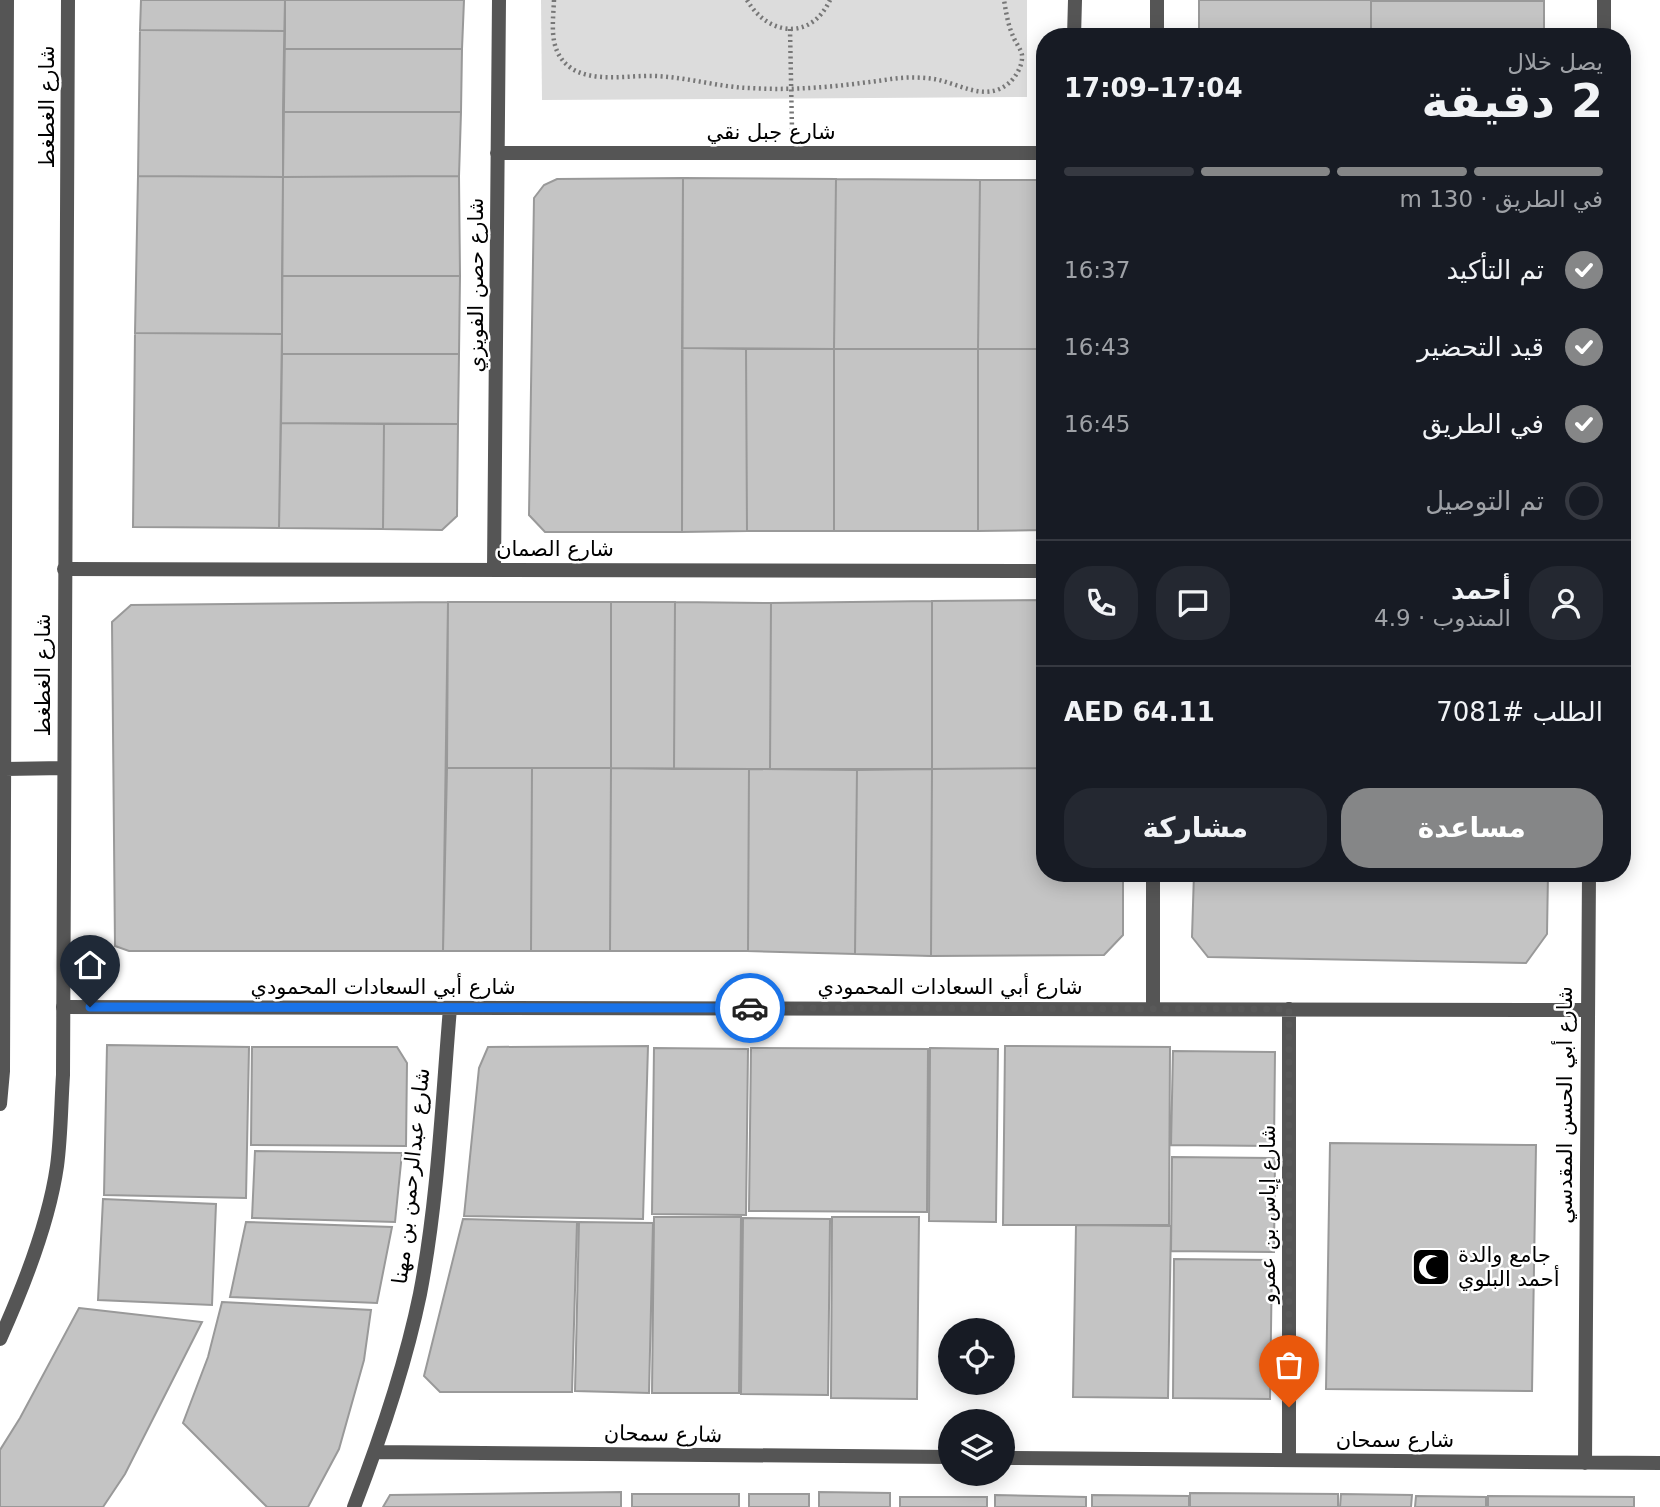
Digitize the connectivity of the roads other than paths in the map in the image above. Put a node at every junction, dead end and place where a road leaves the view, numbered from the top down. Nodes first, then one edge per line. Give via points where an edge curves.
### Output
1 (7, 0) edge
2 (68, 0) edge
3 (499, 0) edge
4 (1074, 0) edge
5 (1157, 0) edge
6 (1604, 0) edge
7 (1074, 28) edge
8 (1157, 28) edge
9 (1604, 28) edge
10 (498, 153) junction
11 (1036, 153) edge
12 (64, 569) junction
13 (494, 570) junction
14 (1036, 571) edge
15 (3, 653) edge
16 (64, 768) junction
17 (5, 769) junction
18 (1153, 882) edge
19 (1588, 882) edge
20 (63, 1007) junction
21 (450, 1008) junction
22 (1153, 1008) junction
23 (1289, 1009) junction
24 (1586, 1010) junction
25 (2, 1071) edge
26 (0, 1104) edge
27 (0, 1339) edge
28 (376, 1452) junction
29 (938, 1457) edge
30 (1015, 1458) edge
31 (1289, 1460) junction
32 (1585, 1463) junction
33 (1660, 1463) edge
34 (354, 1507) edge

1 - 15 street, شارع الغطغط
2 - 12 street, شارع الغطغط
3 - 10 street, شارع حصن الفويزي
4 - 7 street
5 - 8 street
6 - 9 street
10 - 11 street, شارع جبل نقي
10 - 13 street, شارع حصن الفويزي
12 - 13 street, شارع الصمان
12 - 16 street, شارع الغطغط
13 - 14 street, شارع الصمان
15 - 17 street, شارع الغطغط
16 - 17 street
16 - 20 street, شارع الغطغط
17 - 25 street, شارع الغطغط
18 - 22 street
19 - 24 street, شارع أبي الحسن المقدسي
20 - 21 street, شارع أبي السعادات المحمودي
20 - 27 street, شارع الغطغط via 57,1167 21,1292
21 - 22 street, شارع أبي السعادات المحمودي
21 - 28 street, شارع عبدالرحمن بن مهنا via 422,1279
22 - 23 street, شارع أبي السعادات المحمودي
23 - 24 street, شارع أبي السعادات المحمودي
23 - 31 street, شارع إياس بن عمرو
24 - 32 street, شارع أبي الحسن المقدسي
25 - 26 street, شارع الغطغط
28 - 29 street, شارع سمحان
28 - 34 street, شارع عبدالرحمن بن مهنا
30 - 31 street, شارع سمحان
31 - 32 street, شارع سمحان
32 - 33 street, شارع سمحان

